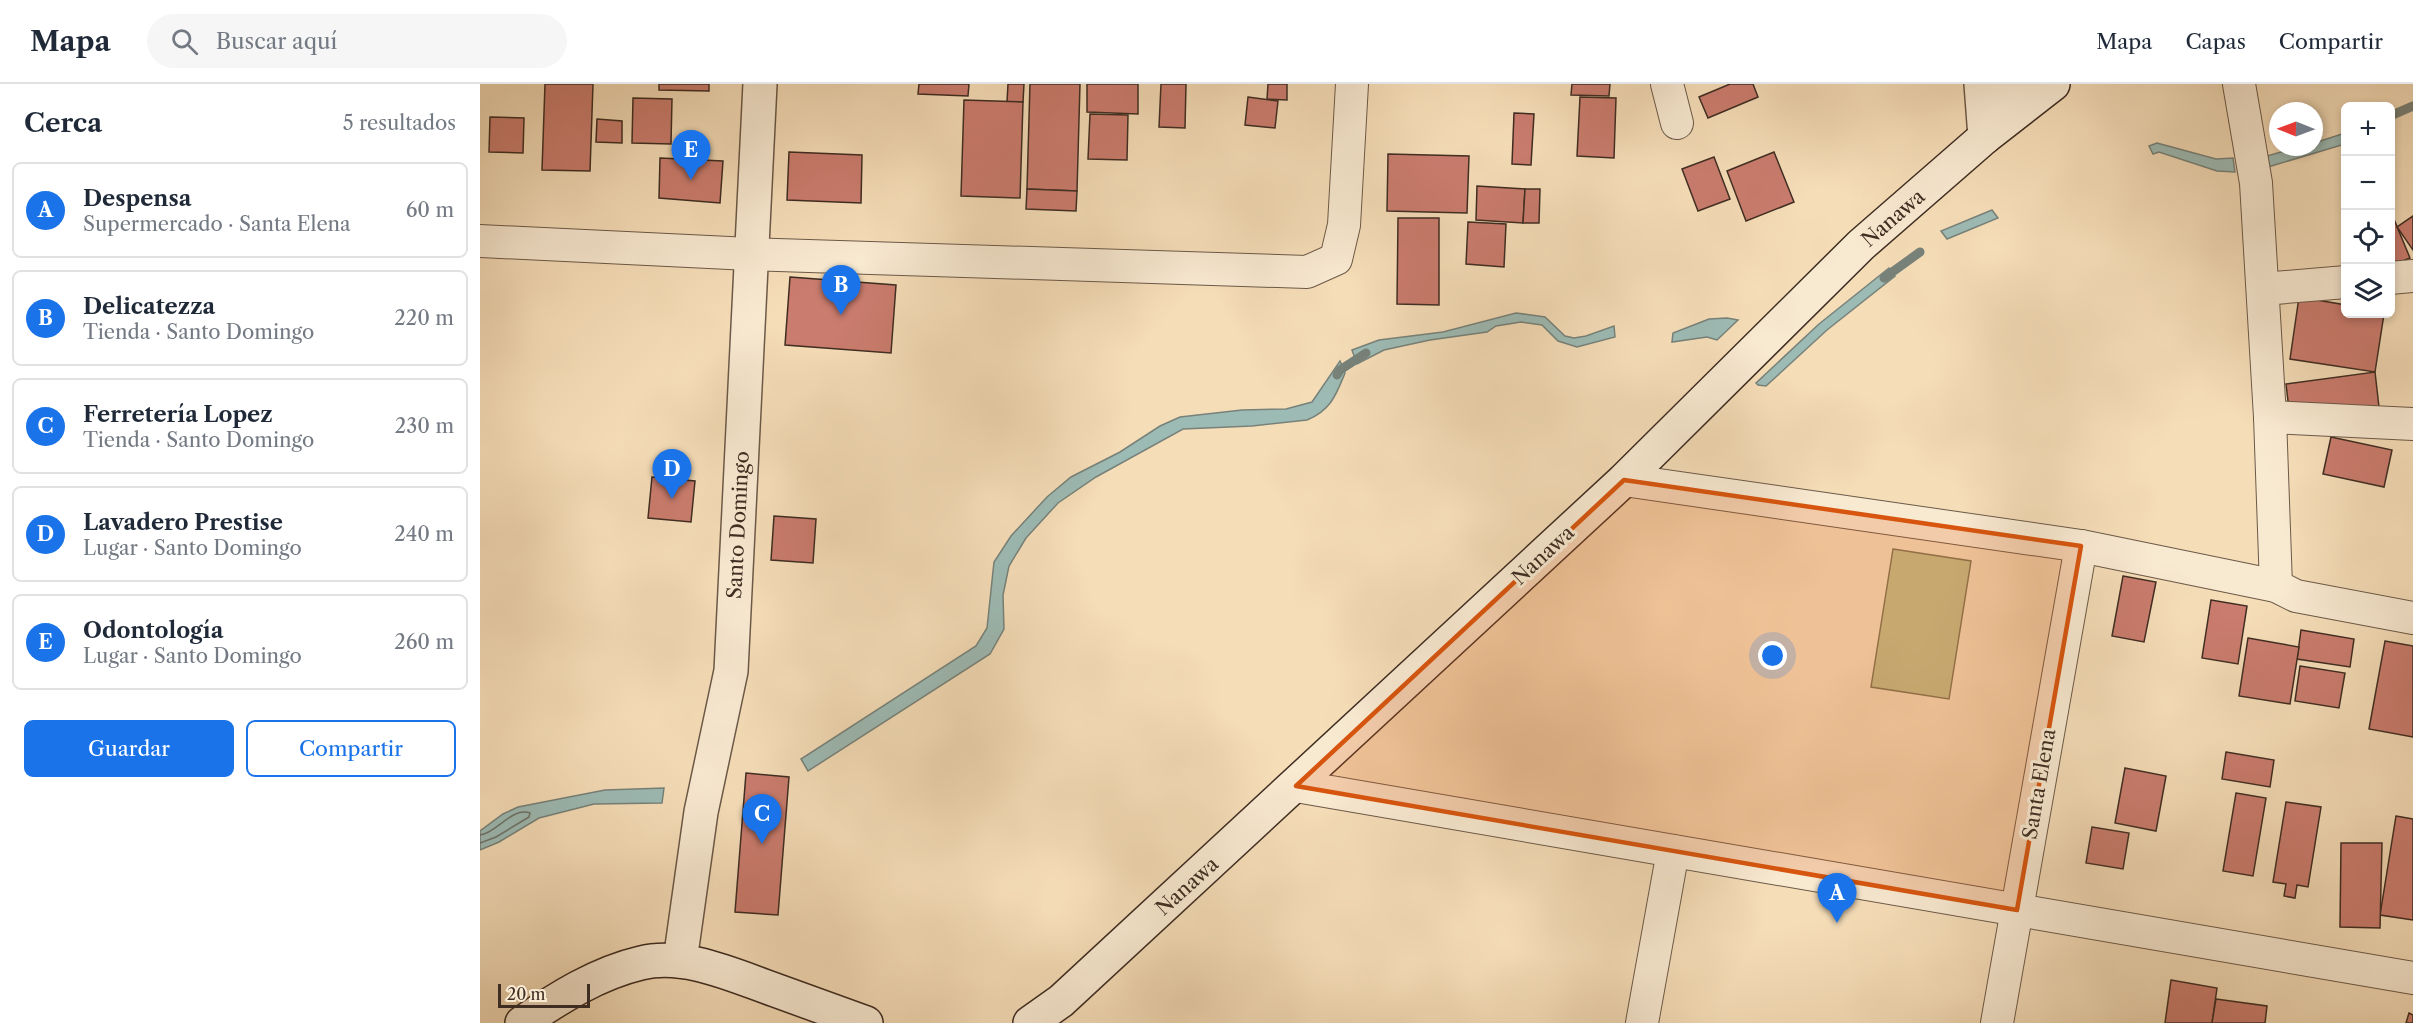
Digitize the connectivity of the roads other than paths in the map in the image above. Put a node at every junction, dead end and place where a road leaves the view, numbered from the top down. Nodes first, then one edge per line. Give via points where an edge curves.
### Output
1 (760, 84) edge
2 (1352, 84) edge
3 (1667, 84) edge
4 (1981, 84) edge
5 (2053, 84) edge
6 (2239, 84) edge
7 (2014, 98) edge
8 (1677, 123) dead end
9 (1985, 137) junction
10 (480, 241) edge
11 (750, 254) junction
12 (2413, 276) edge
13 (2395, 278) edge
14 (2341, 282) edge
15 (2263, 289) junction
16 (2270, 417) junction
17 (2413, 424) edge
18 (1624, 480) junction
19 (2081, 546) junction
20 (2276, 586) junction
21 (2413, 618) edge
22 (1296, 786) junction
23 (1673, 851) junction
24 (2017, 910) junction
25 (680, 961) junction
26 (2413, 978) edge
27 (522, 1023) edge
28 (866, 1023) edge
29 (1030, 1023) edge
30 (1641, 1023) edge
31 (1997, 1023) edge

1 - 11 main road, Santo Domingo
2 - 11 street via 1344,225 1336,259 1307,273
3 - 8 street
4 - 9 main road
5 - 7 main road, Nanawa
6 - 15 street via 2256,183
7 - 9 main road, Nanawa
9 - 18 main road, Nanawa via 1861,246
10 - 11 street
11 - 25 main road, Santo Domingo via 731,671 701,812
12 - 13 street
14 - 15 street
15 - 16 street
16 - 17 street
16 - 20 street
18 - 19 street
18 - 22 main road, Nanawa
19 - 20 street
19 - 24 street, Santa Elena
20 - 21 street via 2296,596
22 - 23 street
22 - 29 main road, Nanawa via 1060,1001
23 - 24 street
23 - 30 street
24 - 26 street
24 - 31 street, Santa Elena
25 - 27 main road via 642,962 591,982
25 - 28 main road via 719,970

